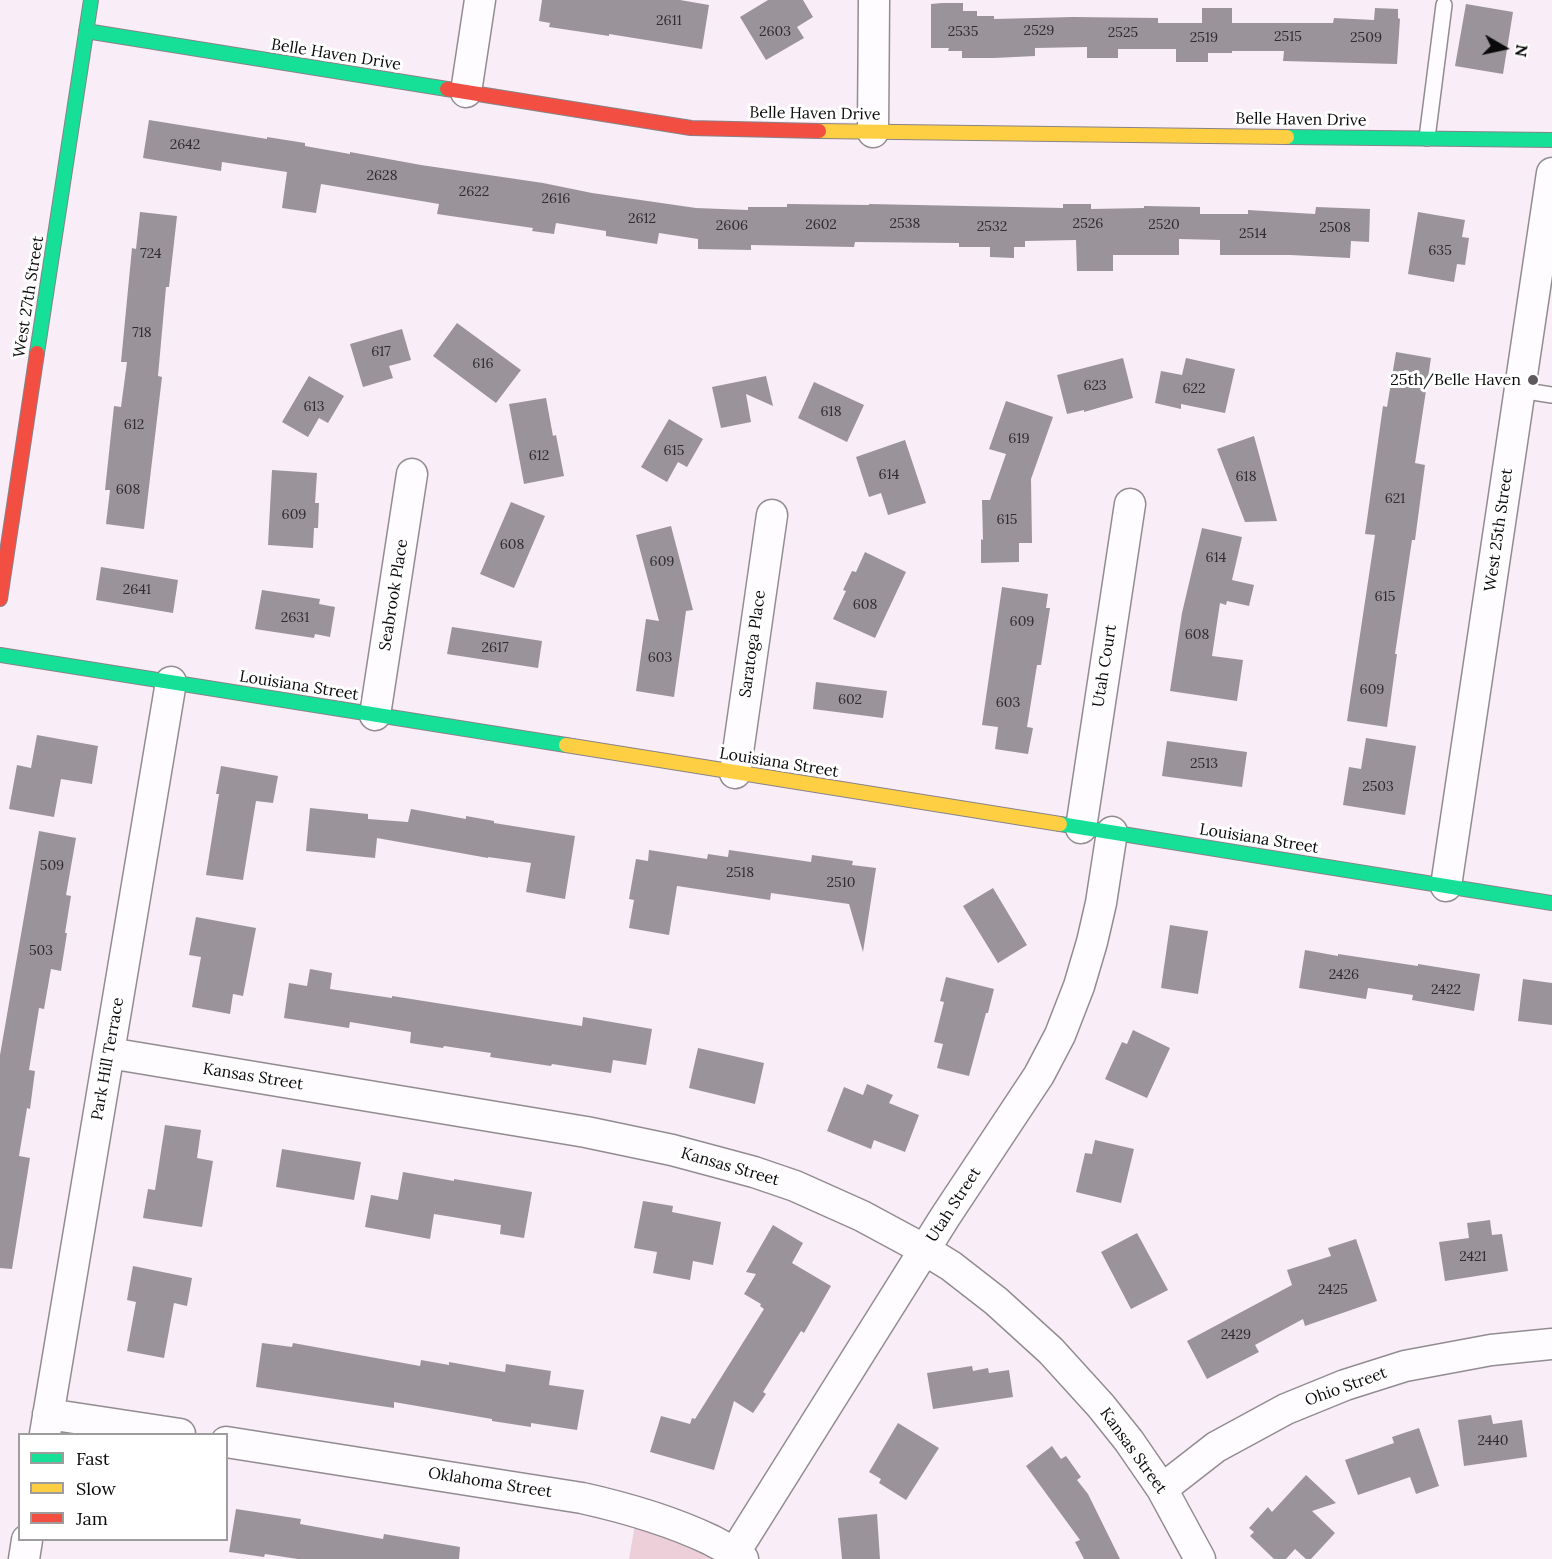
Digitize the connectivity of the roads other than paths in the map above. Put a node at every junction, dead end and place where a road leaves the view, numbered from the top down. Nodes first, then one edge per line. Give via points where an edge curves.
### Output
1 (91, 0) edge
2 (480, 0) edge
3 (874, 0) edge
4 (1444, 5) dead end
5 (86, 31) junction
6 (466, 92) junction
7 (873, 132) junction
8 (1427, 138) junction
9 (1552, 140) edge
10 (1552, 172) edge
11 (1550, 206) edge
12 (1520, 390) junction
13 (1552, 395) edge
14 (412, 474) dead end
15 (1130, 504) dead end
16 (772, 515) dead end
17 (0, 599) edge
18 (0, 655) edge
19 (171, 682) junction
20 (375, 715) junction
21 (735, 773) junction
22 (1081, 828) junction
23 (1112, 832) junction
24 (1446, 886) junction
25 (1552, 903) edge
26 (109, 1053) junction
27 (925, 1250) junction
28 (1552, 1344) edge
29 (46, 1424) edge
30 (167, 1433) edge
31 (228, 1442) edge
32 (1162, 1489) junction
33 (27, 1541) edge
34 (739, 1556) edge
35 (24, 1559) edge
36 (1200, 1559) edge

1 - 5 street, West 27th Street
2 - 6 street
3 - 7 street
4 - 8 lane
5 - 6 street, Belle Haven Drive
5 - 17 street, West 27th Street
6 - 7 street, Belle Haven Drive via 691,128
7 - 8 street, Belle Haven Drive
8 - 9 street, Belle Haven Drive
10 - 11 street, West 25th Street
11 - 12 street, West 25th Street
12 - 13 lane
12 - 24 street, West 25th Street
14 - 20 street, Seabrook Place
15 - 22 street, Utah Court
16 - 21 street, Saratoga Place
18 - 19 street, Louisiana Street
19 - 20 street, Louisiana Street
19 - 26 street, Park Hill Terrace
20 - 21 street, Louisiana Street
21 - 22 street, Louisiana Street
22 - 23 street, Louisiana Street
23 - 24 street, Louisiana Street
23 - 27 street, Utah Street via 1092,942 1060,1035 1039,1075
24 - 25 street, Louisiana Street
26 - 27 street, Kansas Street via 586,1132 672,1150 795,1186
26 - 29 street, Park Hill Terrace
27 - 32 street, Kansas Street via 996,1301 1051,1351 1101,1406
27 - 34 street, Utah Street
28 - 32 street, Ohio Street via 1491,1350 1405,1366 1345,1385 1286,1409 1216,1447
29 - 30 street
31 - 34 street, Oklahoma Street via 582,1498 687,1528
32 - 36 street, Kansas Street
33 - 35 street

